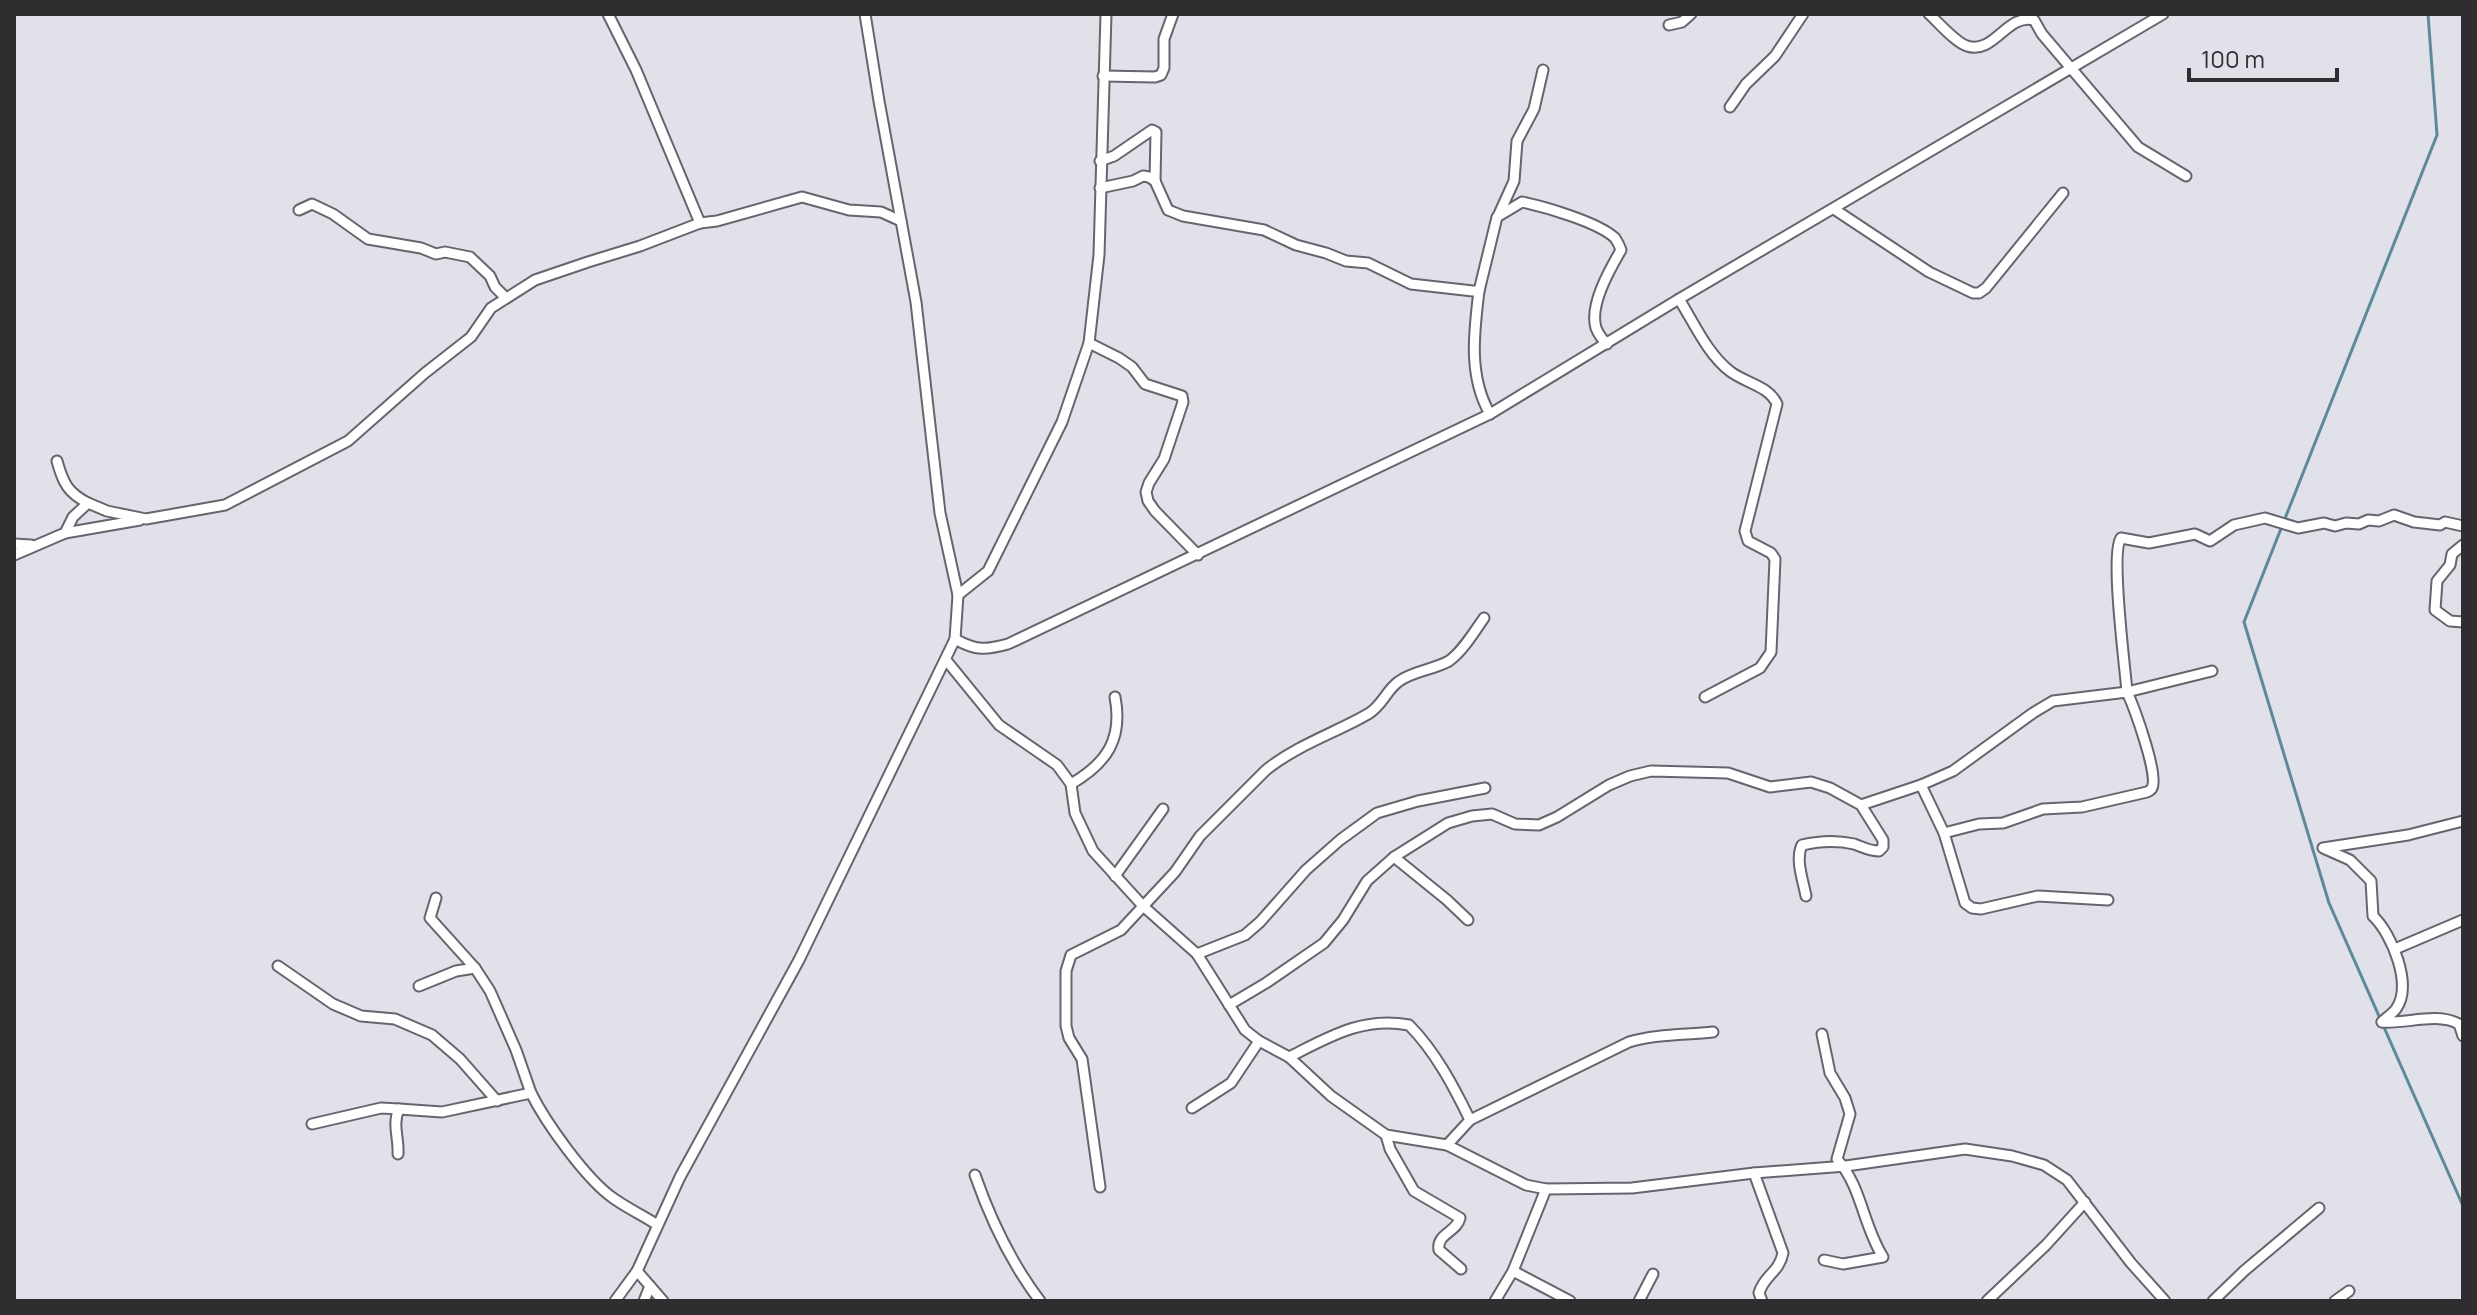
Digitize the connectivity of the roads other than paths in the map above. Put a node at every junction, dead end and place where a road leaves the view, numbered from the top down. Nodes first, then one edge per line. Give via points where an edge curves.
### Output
1 (608, 14) edge
2 (865, 14) edge
3 (1106, 14) edge
4 (1173, 14) edge
5 (1691, 14) edge
6 (1803, 14) edge
7 (1929, 14) edge
8 (2163, 14) edge
9 (2031, 17) edge
10 (1669, 25) dead end
11 (2073, 69) junction
12 (1543, 70) dead end
13 (1103, 76) junction
14 (1730, 107) dead end
15 (1100, 161) junction
16 (2186, 176) dead end
17 (1155, 181) junction
18 (1100, 188) junction
19 (2063, 193) dead end
20 (1834, 209) junction
21 (299, 210) dead end
22 (1497, 217) junction
23 (901, 221) junction
24 (700, 223) junction
25 (1479, 291) junction
26 (506, 298) junction
27 (1679, 299) junction
28 (1089, 343) junction
29 (1607, 344) junction
30 (1490, 414) junction
31 (57, 461) dead end
32 (88, 503) junction
33 (146, 519) junction
34 (2463, 526) edge
35 (65, 533) junction
36 (14, 544) edge
37 (2463, 545) edge
38 (35, 546) junction
39 (14, 555) edge
40 (1198, 555) junction
41 (958, 595) junction
42 (1484, 618) dead end
43 (2463, 622) edge
44 (955, 639) junction
45 (946, 660) junction
46 (2212, 671) dead end
47 (2127, 692) junction
48 (1115, 697) dead end
49 (1705, 697) dead end
50 (1071, 784) junction
51 (1921, 785) junction
52 (1485, 788) dead end
53 (1861, 805) junction
54 (1163, 809) dead end
55 (2463, 821) edge
56 (1944, 833) junction
57 (1394, 857) junction
58 (1115, 876) junction
59 (1806, 896) dead end
60 (436, 898) dead end
61 (2108, 900) dead end
62 (1143, 906) junction
63 (1468, 920) dead end
64 (2463, 920) edge
65 (2395, 949) junction
66 (1197, 954) junction
67 (278, 966) dead end
68 (475, 968) junction
69 (419, 986) dead end
70 (1229, 1005) junction
71 (1713, 1032) dead end
72 (1822, 1034) dead end
73 (2463, 1036) edge
74 (1259, 1041) junction
75 (1289, 1057) junction
76 (531, 1093) junction
77 (497, 1101) junction
78 (1192, 1108) dead end
79 (399, 1109) junction
80 (1470, 1120) junction
81 (312, 1124) dead end
82 (1386, 1135) junction
83 (1447, 1145) junction
84 (398, 1154) dead end
85 (1844, 1166) junction
86 (1754, 1173) junction
87 (975, 1175) dead end
88 (1100, 1187) dead end
89 (1546, 1189) junction
90 (2085, 1202) junction
91 (2319, 1208) dead end
92 (656, 1224) junction
93 (1824, 1260) dead end
94 (1461, 1269) dead end
95 (637, 1271) junction
96 (1513, 1271) junction
97 (1653, 1274) dead end
98 (650, 1286) junction
99 (2349, 1291) dead end
100 (615, 1301) edge
101 (644, 1301) edge
102 (663, 1301) edge
103 (1040, 1301) edge
104 (1495, 1301) edge
105 (1570, 1301) edge
106 (1639, 1301) edge
107 (1762, 1301) edge
108 (1987, 1301) edge
109 (2165, 1301) edge
110 (2213, 1301) edge
111 (2335, 1301) edge

1 - 24 street
2 - 23 street
3 - 13 street
4 - 13 street via 1164,39 1161,75
5 - 10 street
6 - 14 street
7 - 9 street via 1965,46 1979,48
8 - 11 street
9 - 11 street
11 - 16 street via 2138,147
11 - 20 street
12 - 22 street via 1534,109 1517,141 1514,181
13 - 15 street
15 - 17 street via 1152,130
15 - 18 street
17 - 18 street via 1143,176
17 - 25 street via 1168,210 1183,216 1264,230 1346,261 1368,263 1411,284
18 - 28 street
19 - 20 street via 1979,293 1929,272
20 - 27 street
21 - 26 street via 312,204 373,241 470,257
22 - 25 street
22 - 29 street via 1522,202 1597,227 1616,239 1621,250 1599,295 1596,314 1596,329
23 - 24 street via 881,212 849,210 802,197
23 - 41 street via 916,302 940,513
24 - 26 street via 535,280
25 - 30 street via 1473,344 1478,382
26 - 33 street via 491,308 471,337 348,441 225,505
27 - 29 street
27 - 49 street via 1713,353 1731,372 1773,395 1777,404 1745,531 1748,541 1775,559 1773,648 1760,668
28 - 40 street via 1132,367 1145,384 1182,396 1168,449 1146,492 1155,511
28 - 41 street via 1062,422 988,571
29 - 30 street
30 - 40 street
31 - 32 street via 63,485
32 - 33 street
32 - 35 street
33 - 35 street
34 - 47 street via 2394,515 2309,528 2265,518 2234,525 2210,541 2195,534 2149,543 2121,538 2116,575
35 - 38 street
36 - 38 street
37 - 43 street via 2437,581 2435,610 2450,621
38 - 39 street
40 - 44 street via 1008,644 988,650
41 - 44 street
42 - 62 street via 1449,660 1399,681 1370,713 1277,760 1200,836
44 - 45 street
45 - 50 street via 999,725 1057,765
45 - 92 street via 799,960
46 - 47 street
47 - 51 street via 2053,701 1953,771
47 - 56 street via 2150,763 2151,789
48 - 50 street via 1119,718 1113,744 1101,762
50 - 58 street via 1075,813 1093,851
51 - 53 street
51 - 56 street
52 - 66 street via 1377,813 1306,870 1245,935
53 - 57 street via 1811,782 1770,787 1728,773 1651,771 1609,785 1539,825 1515,824 1492,814 1472,816 1448,823
53 - 59 street via 1883,847 1870,851 1821,841 1802,845 1799,860
54 - 58 street
55 - 65 street via 2323,848 2350,860 2371,881 2373,916
56 - 61 street via 1965,903 1972,908 2038,896
57 - 63 street
57 - 70 street via 1367,881 1324,943
58 - 62 street
60 - 68 street via 430,918
62 - 66 street
62 - 88 street via 1114,935 1071,955 1066,971 1066,1026 1082,1059
64 - 65 street
65 - 73 street via 2402,991 2397,1008 2382,1022 2448,1018 2459,1024
66 - 70 street
67 - 77 street via 333,1004 361,1016 395,1019 432,1035
68 - 69 street
68 - 76 street via 490,991
70 - 74 street
71 - 80 street via 1629,1042
72 - 85 street via 1830,1073 1850,1114 1837,1159
74 - 75 street
74 - 78 street via 1231,1083
75 - 80 street via 1347,1028 1409,1025 1439,1064
75 - 82 street via 1331,1096
76 - 77 street
76 - 92 street via 574,1158 610,1196
77 - 79 street via 442,1112
79 - 81 street via 381,1108
79 - 84 street via 394,1123
80 - 83 street
82 - 83 street
82 - 94 street via 1414,1191 1460,1218 1437,1245
83 - 89 street via 1526,1185
85 - 86 street
85 - 90 street via 1965,1149 2000,1154 2044,1165 2067,1180
85 - 93 street via 1883,1257 1843,1264
86 - 89 street via 1632,1188
86 - 107 street via 1783,1253 1781,1265 1761,1286
87 - 103 street via 1011,1254
89 - 96 street
90 - 108 street
90 - 109 street
91 - 110 street
92 - 95 street
95 - 98 street
95 - 100 street
96 - 104 street
96 - 105 street
97 - 106 street
98 - 101 street
98 - 102 street
99 - 111 street

